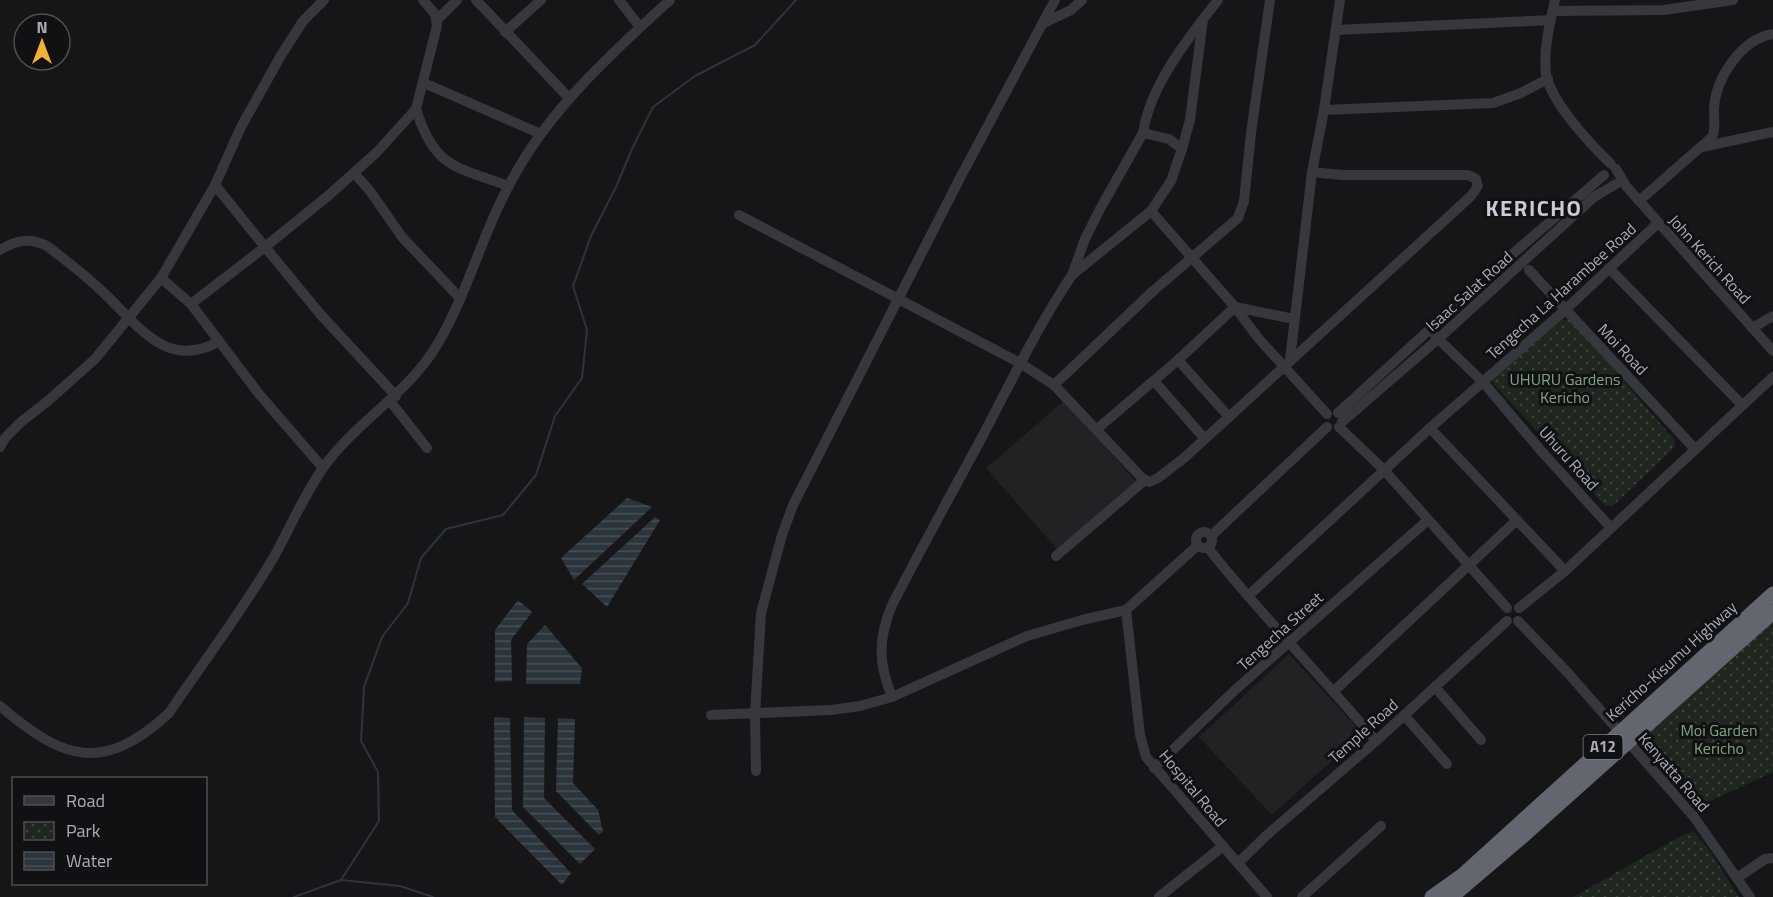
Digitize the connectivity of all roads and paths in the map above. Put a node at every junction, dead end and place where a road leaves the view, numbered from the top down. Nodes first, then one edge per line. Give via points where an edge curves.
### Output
1 (324, 0) edge
2 (423, 0) edge
3 (457, 0) edge
4 (541, 0) edge
5 (619, 0) edge
6 (670, 0) edge
7 (1055, 0) edge
8 (1082, 0) edge
9 (1218, 0) edge
10 (1270, 0) edge
11 (1340, 0) edge
12 (1555, 0) edge
13 (1733, 0) edge
14 (478, 1) edge
15 (1552, 16) junction
16 (1204, 18) junction
17 (437, 20) junction
18 (1042, 24) junction
19 (640, 27) junction
20 (1336, 30) junction
21 (505, 32) junction
22 (1773, 34) edge
23 (1548, 80) junction
24 (424, 83) junction
25 (569, 98) junction
26 (416, 110) junction
27 (1324, 110) junction
28 (1773, 132) edge
29 (1143, 133) junction
30 (541, 134) junction
31 (1702, 147) junction
32 (1182, 149) junction
33 (1608, 171) junction
34 (1312, 172) junction
35 (354, 173) junction
36 (215, 185) junction
37 (1621, 185) junction
38 (508, 186) junction
39 (1639, 201) junction
40 (1151, 211) junction
41 (739, 215) dead end
42 (1658, 223) junction
43 (266, 247) junction
44 (1519, 249) junction
45 (0, 250) edge
46 (1509, 257) junction
47 (1192, 258) junction
48 (1525, 266) junction
49 (1609, 268) junction
50 (1072, 275) junction
51 (161, 278) junction
52 (460, 298) junction
53 (899, 299) junction
54 (191, 304) junction
55 (1235, 307) junction
56 (1565, 310) junction
57 (1773, 316) edge
58 (127, 317) junction
59 (1294, 319) junction
60 (1752, 328) junction
61 (1429, 331) junction
62 (1438, 339) junction
63 (218, 342) junction
64 (1773, 351) edge
65 (1178, 360) junction
66 (1020, 363) junction
67 (1287, 363) junction
68 (1773, 377) edge
69 (1154, 381) junction
70 (1483, 382) junction
71 (1054, 385) junction
72 (393, 398) junction
73 (1742, 405) junction
74 (1229, 417) junction
75 (1336, 419) junction
76 (1430, 428) junction
77 (1097, 429) junction
78 (1205, 439) junction
79 (0, 447) edge
80 (427, 448) dead end
81 (1695, 449) junction
82 (322, 468) junction
83 (1384, 470) junction
84 (1145, 480) junction
85 (1428, 520) junction
86 (1517, 520) junction
87 (1611, 528) junction
88 (1203, 547) junction
89 (1056, 556) dead end
90 (1470, 564) junction
91 (1565, 571) junction
92 (1773, 594) edge
93 (1248, 596) junction
94 (1513, 608) junction
95 (1126, 610) junction
96 (1773, 612) edge
97 (1512, 621) junction
98 (1290, 643) junction
99 (1435, 687) junction
100 (1334, 691) junction
101 (892, 697) junction
102 (0, 706) edge
103 (755, 714) junction
104 (711, 715) dead end
105 (1404, 715) junction
106 (1624, 736) junction
107 (1481, 740) dead end
108 (1376, 741) junction
109 (1447, 764) dead end
110 (1155, 768) junction
111 (756, 771) dead end
112 (1381, 826) dead end
113 (1223, 846) junction
114 (1773, 858) edge
115 (1238, 863) junction
116 (1737, 878) junction
117 (1159, 897) edge
118 (1268, 897) edge
119 (1302, 897) edge
120 (1432, 897) edge
121 (1451, 897) edge
122 (1750, 897) edge

1 - 36 street via 303,21 280,57 241,127
2 - 17 street
3 - 17 street
4 - 21 street
5 - 19 street
6 - 19 street
7 - 18 street
8 - 18 street
9 - 16 street
10 - 47 street via 1242,211
11 - 20 street
12 - 15 street
13 - 15 street via 1664,10
14 - 21 street
15 - 20 street
15 - 23 street via 1546,60
16 - 29 street via 1153,97
16 - 32 street via 1190,120
17 - 24 street
18 - 53 street
19 - 25 street
20 - 27 street
21 - 25 street
22 - 31 street via 1748,45 1727,72 1717,92 1713,135
23 - 27 street via 1493,103
23 - 33 street, John Kerich Road
24 - 26 street
24 - 30 street
25 - 30 street
26 - 35 street
26 - 38 street via 426,137 441,158
27 - 34 street
28 - 31 street
29 - 32 street via 1169,139
29 - 50 street via 1100,209
30 - 38 street
31 - 39 street
32 - 40 street via 1171,181
33 - 37 street, John Kerich Road
33 - 44 street
34 - 59 street
34 - 67 street via 1468,175 1476,179 1478,186 1422,242
35 - 43 street
35 - 52 street via 402,237
36 - 43 street
36 - 51 street
37 - 39 street, John Kerich Road
37 - 48 street, Isaac Salat Road via 1594,197
38 - 52 street
39 - 42 street, John Kerich Road
40 - 47 street
40 - 50 street
41 - 53 street
42 - 49 street, Tengecha La Harambee Road
42 - 60 street, John Kerich Road
43 - 54 street
43 - 72 street
44 - 46 street
44 - 48 street
45 - 58 street via 26,240 47,246
46 - 48 street
46 - 61 street
47 - 55 street
47 - 71 street
48 - 56 street, Moi Road
48 - 62 street, Isaac Salat Road
49 - 56 street, Tengecha La Harambee Road
49 - 73 street
50 - 66 street
51 - 54 street
51 - 58 street
52 - 72 street via 436,346
53 - 66 street
53 - 103 street via 792,505 761,613
54 - 63 street
55 - 59 street
55 - 65 street
55 - 67 street via 1260,339
56 - 70 street, Tengecha La Harambee Road
56 - 81 street, Moi Road
57 - 60 street
58 - 63 street via 149,338 183,352 204,350
58 - 79 street via 95,358 21,422
59 - 67 street
60 - 64 street, John Kerich Road
61 - 62 street, Uhuru Road
61 - 75 street
62 - 70 street, Uhuru Road
62 - 75 street, Isaac Salat Road
63 - 82 street
65 - 69 street
65 - 74 street
66 - 71 street
66 - 101 street via 886,620 882,665
67 - 74 street
67 - 75 street
68 - 73 street
69 - 77 street
69 - 78 street
70 - 76 street, Tengecha La Harambee Road
70 - 87 street, Uhuru Road
71 - 77 street
72 - 80 street
72 - 82 street
73 - 81 street
74 - 78 street
75 - 83 street
75 - 88 street via 1333,429 1327,427 1211,536 1200,533 1195,540
76 - 83 street, Tengecha La Harambee Road
76 - 86 street
77 - 84 street
78 - 84 street via 1154,481
81 - 87 street
82 - 102 street via 275,555 169,714 149,732 119,748 84,754 48,742
83 - 85 street
83 - 93 street, Tengecha La Harambee Road
84 - 89 street
85 - 90 street
85 - 98 street, Tengecha Street
86 - 90 street
86 - 91 street
87 - 91 street
88 - 93 street
88 - 95 street
90 - 94 street
90 - 100 street
91 - 94 street
92 - 106 highway, Kericho-Kisumu Highway / A12
93 - 98 street
94 - 97 street via 1504,615
95 - 101 street via 1027,636
95 - 110 street, Hospital Road via 1140,735 1146,757
96 - 106 highway, Kericho-Kisumu Highway / A12
97 - 99 street, Temple Road
97 - 106 street, Kenyatta Road
98 - 100 street
98 - 110 street, Tengecha Street
99 - 105 street, Temple Road
99 - 107 street
100 - 108 street
101 - 103 street via 831,710
103 - 104 street
103 - 111 street
105 - 108 street, Temple Road
105 - 109 street
106 - 116 street, Kenyatta Road via 1694,817
106 - 120 highway, Kericho-Kisumu Highway / A12
106 - 121 highway, Kericho-Kisumu Highway / A12 via 1525,834
108 - 115 street, Temple Road
110 - 113 street, Hospital Road
112 - 119 street
113 - 115 street, Hospital Road
113 - 117 street
114 - 116 street via 1765,859
115 - 118 street, Hospital Road
116 - 122 street, Kenyatta Road

